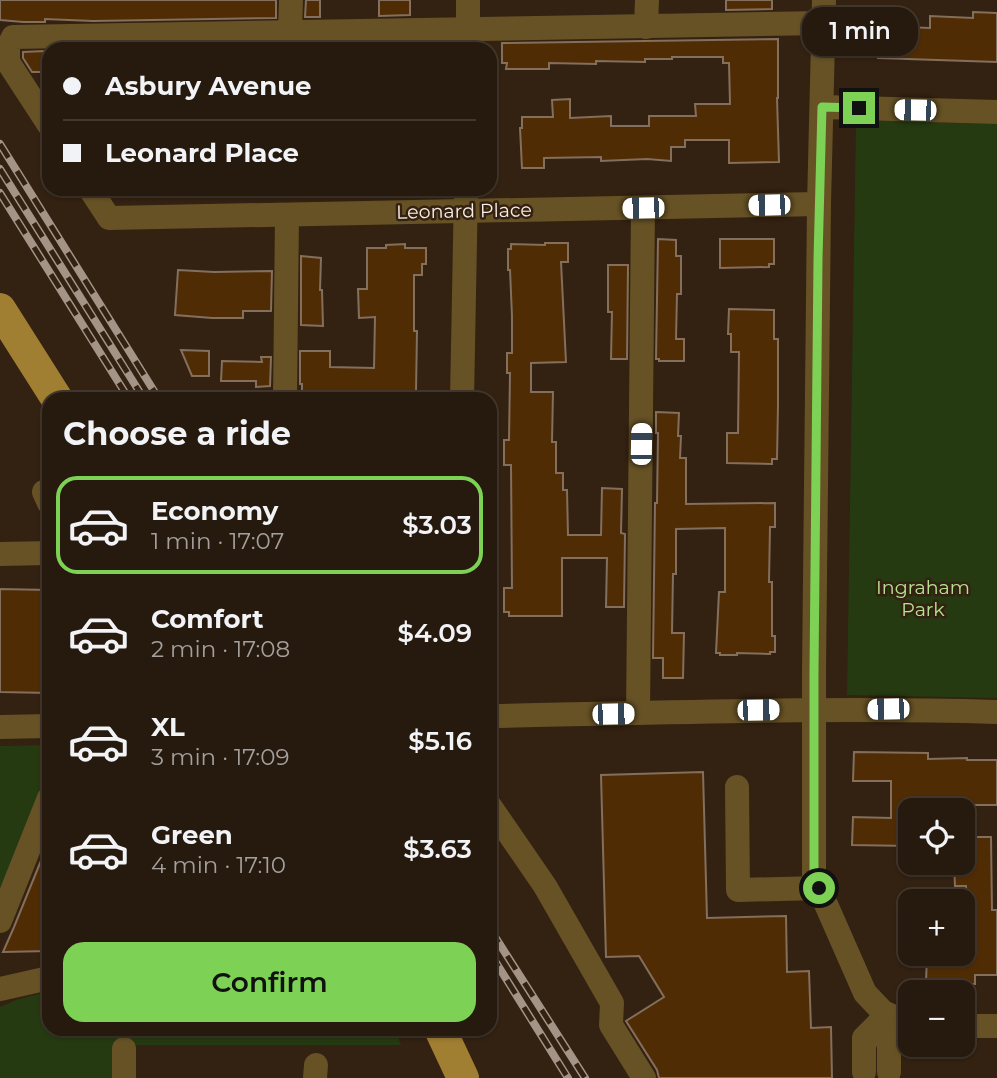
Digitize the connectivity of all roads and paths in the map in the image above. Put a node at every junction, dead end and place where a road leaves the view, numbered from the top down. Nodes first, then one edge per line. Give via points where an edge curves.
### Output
1 (290, 0) edge
2 (468, 0) edge
3 (647, 0) edge
4 (824, 11) edge
5 (646, 27) junction
6 (290, 32) junction
7 (468, 39) edge
8 (822, 107) junction
9 (997, 112) edge
10 (42, 114) edge
11 (95, 196) edge
12 (466, 200) edge
13 (819, 204) junction
14 (643, 208) junction
15 (287, 215) junction
16 (0, 309) edge
17 (53, 392) edge
18 (285, 392) edge
19 (462, 392) edge
20 (42, 553) edge
21 (0, 554) edge
22 (815, 709) junction
23 (997, 712) edge
24 (638, 713) junction
25 (497, 716) edge
26 (42, 726) edge
27 (0, 727) edge
28 (737, 787) dead end
29 (42, 815) edge
30 (497, 816) edge
31 (819, 888) junction
32 (0, 920) edge
33 (42, 980) edge
34 (0, 989) edge
35 (882, 1017) junction
36 (898, 1019) edge
37 (975, 1026) edge
38 (997, 1026) edge
39 (443, 1036) edge
40 (124, 1049) dead end
41 (864, 1072) dead end
42 (889, 1072) dead end
43 (124, 1078) edge
44 (463, 1078) edge
45 (644, 1078) edge

1 - 6 street
2 - 7 street
3 - 5 street
4 - 5 street
4 - 8 street
5 - 7 street
6 - 7 street
6 - 10 street via 13,37 8,62
8 - 9 street
8 - 13 street
11 - 15 street, Leonard Place via 109,218
12 - 14 street, Leonard Place
12 - 15 street, Leonard Place
12 - 19 street
13 - 14 street, Leonard Place
13 - 22 street
14 - 24 street
15 - 18 street
16 - 17 main road
20 - 21 street
22 - 23 street
22 - 24 street
22 - 31 street via 814,877
24 - 25 street
26 - 27 street
28 - 31 street via 738,890
29 - 32 street
30 - 45 street via 545,886 612,1003 611,1025
31 - 35 street via 865,993
33 - 34 street
35 - 36 street
35 - 41 street via 864,1038
35 - 42 street
37 - 38 street
39 - 44 main road
40 - 43 street

